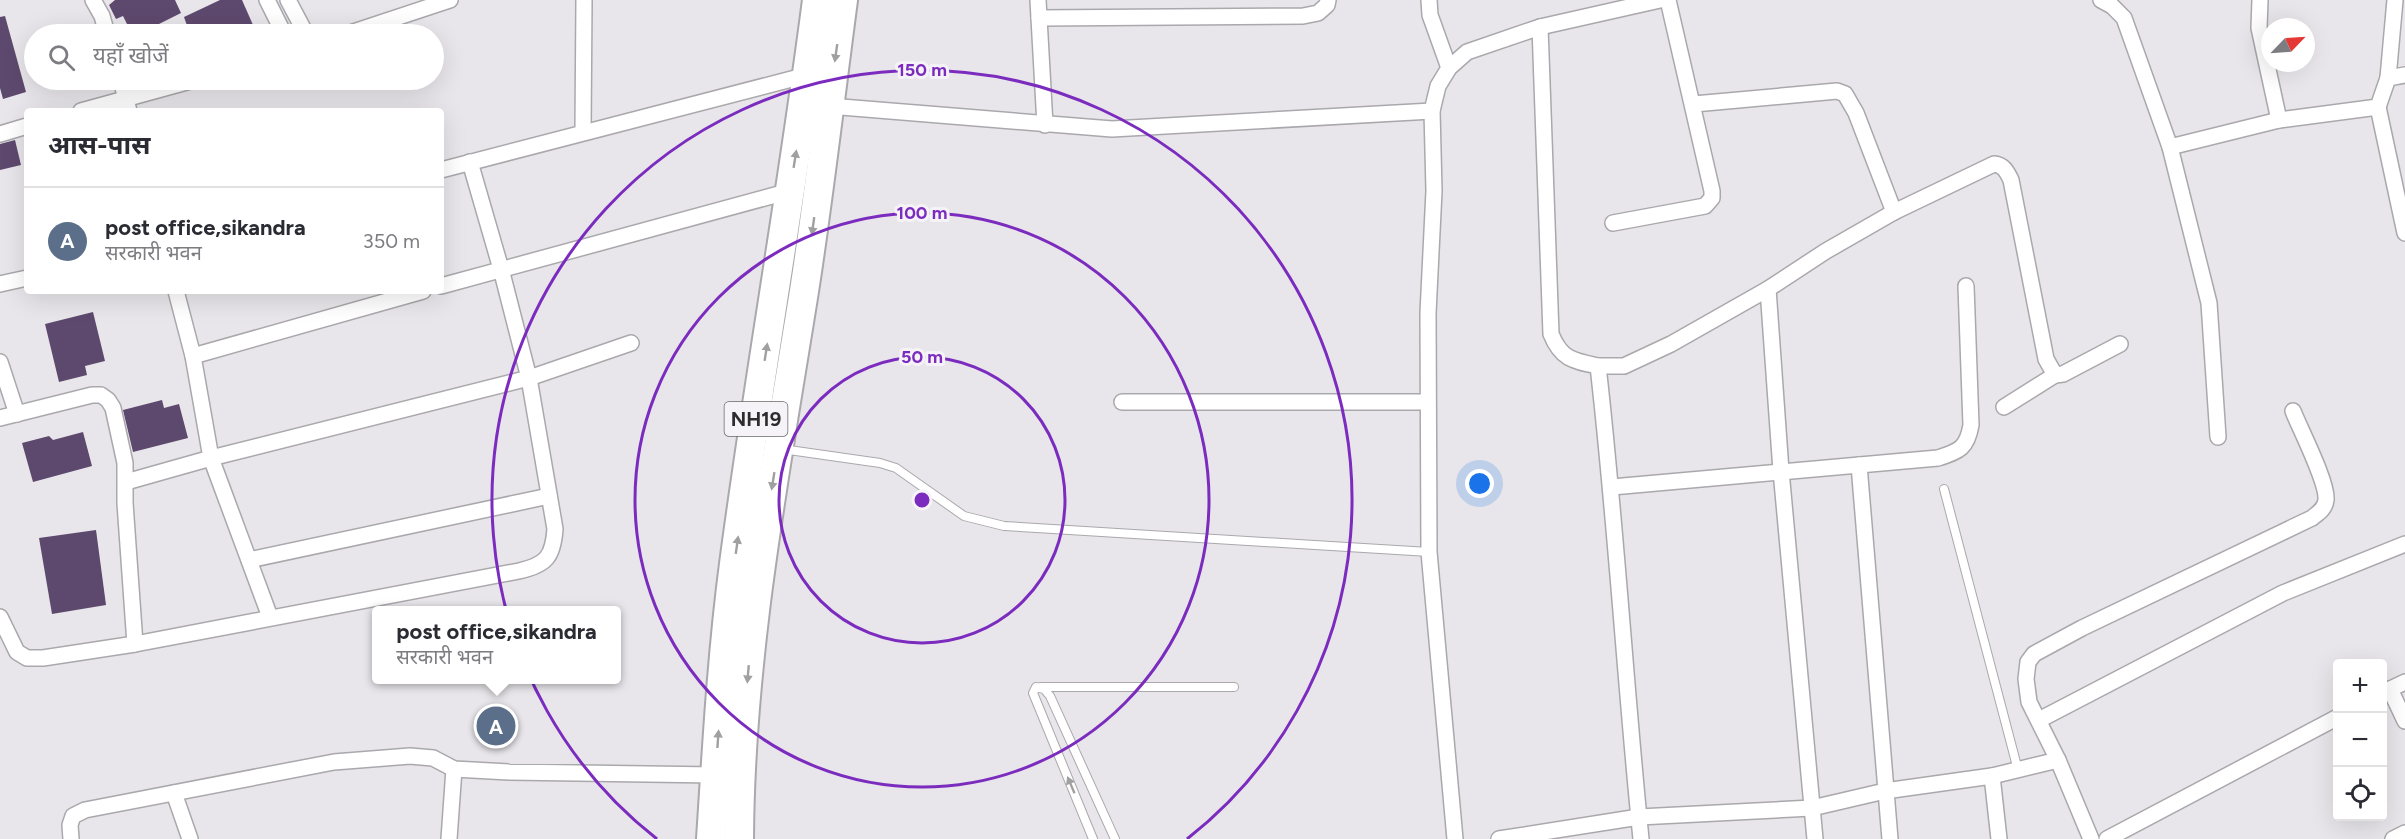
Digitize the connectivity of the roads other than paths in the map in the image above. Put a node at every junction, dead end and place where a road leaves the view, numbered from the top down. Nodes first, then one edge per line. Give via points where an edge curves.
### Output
1 (93, 0) edge
2 (267, 0) edge
3 (288, 0) edge
4 (450, 0) edge
5 (584, 0) edge
6 (817, 0) edge
7 (843, 0) edge
8 (1038, 0) edge
9 (1328, 0) edge
10 (1429, 0) edge
11 (1660, 0) edge
12 (1668, 0) edge
13 (2101, 0) edge
14 (2260, 0) edge
15 (2395, 0) edge
16 (1039, 18) junction
17 (104, 24) edge
18 (279, 24) edge
19 (301, 24) edge
20 (377, 24) edge
21 (1540, 27) junction
22 (1449, 69) junction
23 (807, 75) junction
24 (2405, 75) edge
25 (2388, 78) junction
26 (124, 90) edge
27 (168, 90) edge
28 (1694, 104) junction
29 (128, 105) edge
30 (829, 106) junction
31 (2378, 107) junction
32 (104, 108) edge
33 (1432, 111) junction
34 (2279, 120) junction
35 (1045, 124) junction
36 (24, 127) edge
37 (583, 131) junction
38 (0, 134) edge
39 (2170, 147) junction
40 (470, 162) junction
41 (444, 169) edge
42 (790, 191) junction
43 (1894, 212) junction
44 (1613, 223) dead end
45 (2405, 233) edge
46 (501, 269) junction
47 (24, 279) edge
48 (0, 284) edge
49 (444, 285) edge
50 (1966, 286) dead end
51 (1768, 289) junction
52 (178, 294) edge
53 (412, 294) edge
54 (631, 343) dead end
55 (2120, 344) dead end
56 (193, 356) junction
57 (0, 362) edge
58 (1598, 366) junction
59 (2055, 375) junction
60 (529, 378) junction
61 (1122, 402) dead end
62 (1427, 402) junction
63 (2004, 407) dead end
64 (2293, 411) dead end
65 (17, 414) junction
66 (0, 418) edge
67 (2218, 437) dead end
68 (778, 448) junction
69 (211, 458) junction
70 (1859, 465) junction
71 (1781, 471) junction
72 (126, 483) junction
73 (1612, 487) junction
74 (1944, 489) dead end
75 (549, 496) junction
76 (2405, 544) edge
77 (1429, 552) junction
78 (249, 560) junction
79 (0, 617) edge
80 (270, 617) junction
81 (135, 644) junction
82 (2405, 682) edge
83 (1039, 687) junction
84 (1234, 687) dead end
85 (2387, 691) edge
86 (2387, 693) edge
87 (2333, 719) edge
88 (2039, 720) junction
89 (2405, 721) edge
90 (2058, 760) junction
91 (454, 768) junction
92 (2018, 770) junction
93 (716, 775) junction
94 (1992, 776) junction
95 (1885, 791) junction
96 (174, 793) junction
97 (1812, 808) junction
98 (1639, 817) junction
99 (2405, 833) edge
100 (71, 839) edge
101 (190, 839) edge
102 (450, 839) edge
103 (711, 839) edge
104 (739, 839) edge
105 (1093, 839) edge
106 (1115, 839) edge
107 (1455, 839) edge
108 (1499, 839) edge
109 (1641, 839) edge
110 (1815, 839) edge
111 (1890, 839) edge
112 (1999, 839) edge
113 (2091, 839) edge
114 (2107, 839) edge
115 (2393, 839) edge

1 - 17 street
2 - 18 street
3 - 19 street
4 - 20 street
5 - 37 street
6 - 23 highway, NH19
7 -> 30 highway, NH19
8 - 16 street
9 - 16 street via 1318,13 1303,16
10 - 22 street via 1430,15
11 - 21 street
12 - 28 street
13 - 39 street via 2124,18
14 - 34 street via 2259,28
15 - 25 street
16 - 35 street
21 - 22 street via 1467,52
21 - 58 street via 1551,334 1564,355
22 - 33 street via 1438,86
23 - 37 street
42 -> 23 highway, NH19
24 - 25 street
25 - 31 street
26 - 29 street
27 - 29 street
28 - 43 street via 1837,91 1845,94
28 - 44 street via 1712,191 1709,203
29 - 32 street
30 - 35 street
30 -> 68 highway, NH19
31 - 34 street
31 - 45 street
33 - 35 street via 1112,129
33 - 62 street via 1434,191
34 - 39 street
36 - 38 street
37 - 40 street
39 - 67 street via 2209,303
40 - 41 street
40 - 46 street
42 - 46 street
93 -> 42 highway, NH19 via 734,565
43 - 51 street
43 - 59 street via 1994,164 2006,169 2046,359
46 - 49 street
46 - 60 street
47 - 48 street
50 - 70 street via 1969,441 1957,452 1938,458
51 - 58 street via 1634,363
51 - 71 street
52 - 56 street
53 - 56 street
54 - 60 street
55 - 59 street via 2063,375
56 - 69 street
57 - 65 street
58 - 73 street
59 - 63 street
60 - 69 street
60 - 75 street
61 - 62 street
62 - 77 street
64 - 88 street via 2321,478 2326,498 2323,508 2312,518 2034,654 2028,662 2026,679 2029,702
65 - 66 street
65 - 72 street via 101,395 113,408
68 - 77 lane via 896,468 964,516 1004,526
68 -> 104 highway, NH19 via 754,604 742,741
69 - 72 street
69 - 78 street
70 - 71 street
70 - 95 street
71 - 73 street
71 - 97 street
72 - 81 street
73 - 98 street
74 - 92 lane
75 - 78 street
75 - 80 street via 554,545 549,557 536,567
76 - 88 street via 2283,593
77 - 107 street
78 - 80 street
79 - 81 street via 17,652 27,658
80 - 81 street
82 - 85 street
83 - 84 lane
105 -> 83 lane via 1033,693
83 - 106 lane via 1050,696
86 - 89 street
87 - 114 street
88 - 90 street
90 - 92 street
90 - 113 street
91 - 93 street
91 - 96 street via 433,758 410,756 334,762
91 - 102 street
92 - 94 street
93 - 103 highway, NH19
94 - 95 street
94 - 112 street
95 - 97 street
95 - 111 street
96 - 100 street via 85,810 73,816
96 - 101 street
97 - 98 street
97 - 110 street
98 - 108 street
98 - 109 street
99 - 115 street

